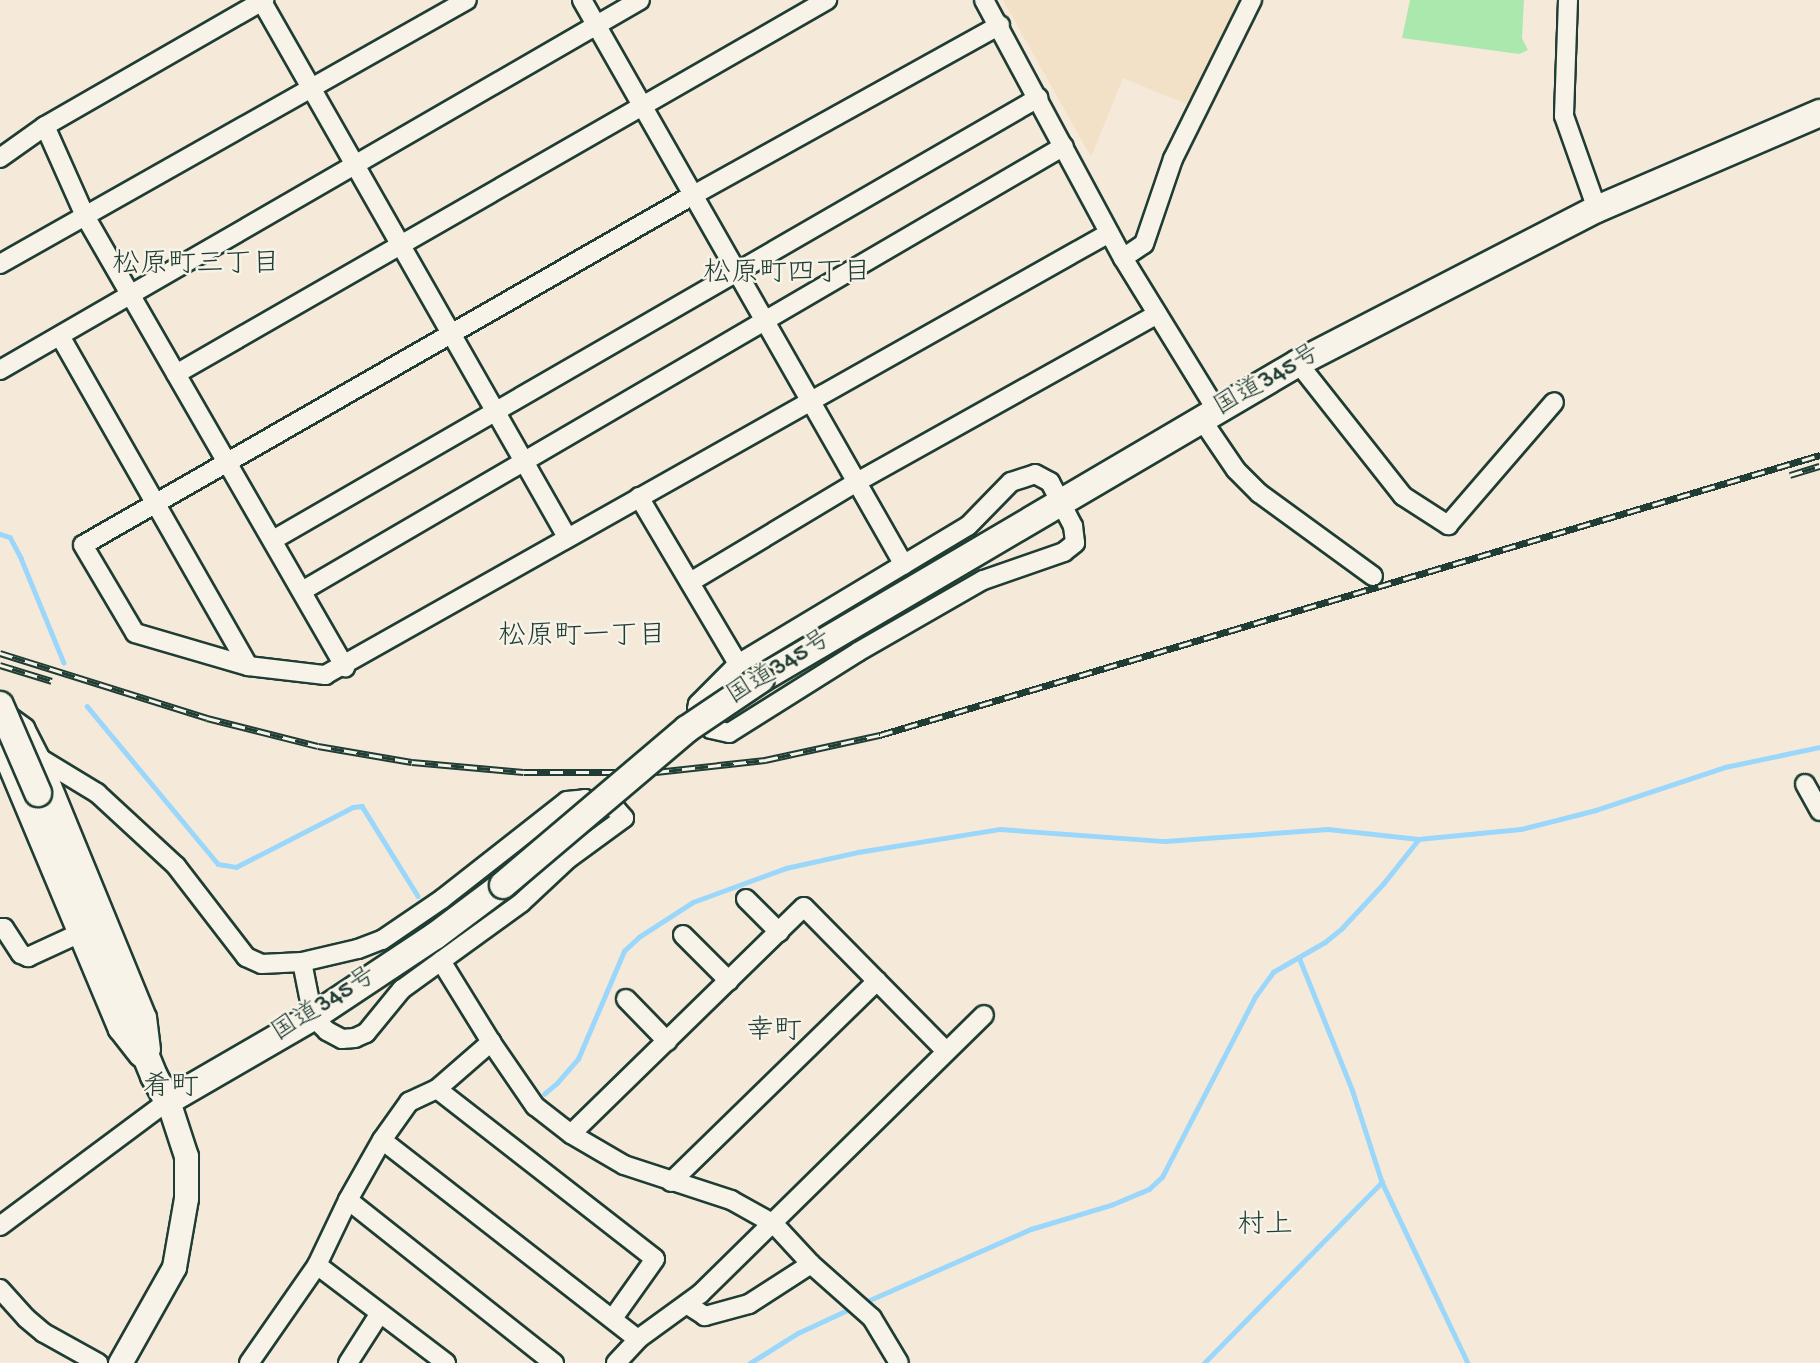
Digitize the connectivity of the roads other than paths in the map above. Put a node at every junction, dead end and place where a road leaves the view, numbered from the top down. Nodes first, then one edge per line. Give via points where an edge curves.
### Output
1 (262, 0) edge
2 (467, 0) edge
3 (582, 0) edge
4 (640, 0) edge
5 (827, 0) edge
6 (984, 0) edge
7 (1252, 0) edge
8 (1568, 0) edge
9 (596, 25) junction
10 (1000, 25) junction
11 (311, 88) junction
12 (1038, 98) junction
13 (642, 104) junction
14 (1820, 113) edge
15 (45, 126) junction
16 (1064, 146) junction
17 (0, 158) edge
18 (355, 165) junction
19 (693, 195) junction
20 (1597, 209) junction
21 (85, 216) junction
22 (1109, 233) junction
23 (402, 246) junction
24 (1123, 258) junction
25 (0, 264) edge
26 (737, 272) junction
27 (132, 294) junction
28 (1157, 314) junction
29 (765, 321) junction
30 (452, 334) junction
31 (60, 336) junction
32 (1298, 363) junction
33 (0, 370) edge
34 (176, 374) junction
35 (811, 402) junction
36 (1554, 402) dead end
37 (496, 411) junction
38 (1210, 415) junction
39 (524, 461) junction
40 (227, 462) junction
41 (857, 482) junction
42 (639, 497) junction
43 (1061, 500) junction
44 (155, 504) junction
45 (567, 537) junction
46 (272, 540) junction
47 (904, 565) junction
48 (1373, 576) dead end
49 (692, 581) junction
50 (302, 591) junction
51 (738, 664) junction
52 (248, 666) junction
53 (345, 667) junction
54 (0, 708) edge
55 (0, 748) edge
56 (41, 759) junction
57 (1805, 784) dead end
58 (1820, 811) edge
59 (746, 899) dead end
60 (0, 928) edge
61 (779, 932) junction
62 (78, 934) junction
63 (683, 935) dead end
64 (302, 961) junction
65 (441, 961) junction
66 (729, 981) junction
67 (877, 981) junction
68 (626, 999) dead end
69 (984, 1015) dead end
70 (313, 1017) junction
71 (667, 1041) junction
72 (491, 1042) junction
73 (946, 1051) junction
74 (154, 1076) junction
75 (437, 1089) junction
76 (168, 1101) junction
77 (571, 1134) junction
78 (382, 1140) junction
79 (671, 1182) junction
80 (348, 1199) junction
81 (774, 1224) junction
82 (0, 1226) edge
83 (811, 1264) junction
84 (317, 1265) junction
85 (0, 1289) edge
86 (688, 1305) junction
87 (380, 1313) junction
88 (613, 1318) junction
89 (638, 1339) junction
90 (439, 1361) edge
91 (98, 1363) edge
92 (120, 1363) edge
93 (249, 1363) edge
94 (348, 1363) edge
95 (554, 1363) edge
96 (616, 1363) edge
97 (899, 1363) edge

1 - 11 street
1 - 15 street
2 - 11 street
3 - 9 street
4 - 9 street
5 - 13 street
6 - 10 street
7 - 24 street via 1173,159 1144,244
8 - 20 street via 1564,116
9 - 13 street
9 - 18 street
10 - 12 street
10 - 19 street
11 - 18 street
11 - 21 street
12 - 16 street
12 - 26 street
13 - 19 street
13 - 23 street
14 - 20 highway, 国道345号
15 - 17 street
15 - 21 street
16 - 22 street
16 - 29 street
18 - 23 street
18 - 27 street
19 - 26 street
19 - 30 street
20 - 32 highway, 国道345号
21 - 25 street
21 - 27 street
22 - 24 street
22 - 35 street
23 - 30 street
23 - 34 street
24 - 28 street
26 - 29 street
26 - 37 street
27 - 31 street
27 - 34 street
28 - 38 street
28 - 41 street
29 - 35 street
29 - 39 street
30 - 37 street
30 - 40 street
31 - 33 street
31 - 44 street
32 - 36 street via 1403,496 1448,525
32 - 38 highway, 国道345号
34 - 40 street
35 - 41 street
35 - 42 street
37 - 39 street
37 - 46 street
38 - 43 highway, 国道345号
38 - 48 street via 1236,470 1259,493
39 - 45 street
39 - 50 street
40 - 44 street
40 - 46 street
41 - 47 street
41 - 49 street
42 - 45 street
42 - 49 street
43 - 47 street via 1042,476 1020,476 968,526
43 - 51 street via 1075,535 1074,543 1064,552 983,580 729,733 717,732 697,709 698,704
43 - 70 highway, 国道345号, bridge via 761,678 687,729 503,885
44 - 52 street
44 - 52 street via 83,545 135,633
45 - 53 street
46 - 50 street
47 - 51 street
49 - 51 street
50 - 53 street
52 - 53 street via 325,676
54 - 56 street via 25,729
54 - 74 highway, bridge
55 - 62 street
56 - 64 street via 97,793 176,866 249,959 262,964
56 - 74 street via 147,1017
57 - 58 street
59 - 61 street
60 - 62 street via 28,957
61 - 66 street
61 - 67 street via 804,907
62 - 74 street via 118,1030
63 - 66 street
64 - 65 street via 382,940 443,899 567,801 585,799 616,809 624,818 568,859 521,903
64 - 70 street
65 - 70 street via 402,989 366,1033 355,1038 342,1039
65 - 72 street
66 - 71 street
67 - 73 street
67 - 79 street
68 - 71 street
69 - 73 street
70 - 76 highway, 国道345号
71 - 77 street
72 - 75 street
72 - 77 street via 535,1106
73 - 81 street
74 - 76 highway
75 - 78 street via 409,1102
75 - 88 street via 655,1259
76 - 82 street
76 - 92 main road via 186,1156 184,1212 174,1267
77 - 79 street via 624,1165
78 - 80 street
78 - 88 street
79 - 81 street via 731,1200
80 - 84 street
80 - 95 street
81 - 83 street
81 - 86 street
83 - 86 street via 749,1304 705,1316
83 - 97 street via 872,1318
84 - 87 street
84 - 93 street
85 - 91 street via 44,1333
86 - 89 street
87 - 90 street
87 - 94 street
88 - 89 street
89 - 96 street

